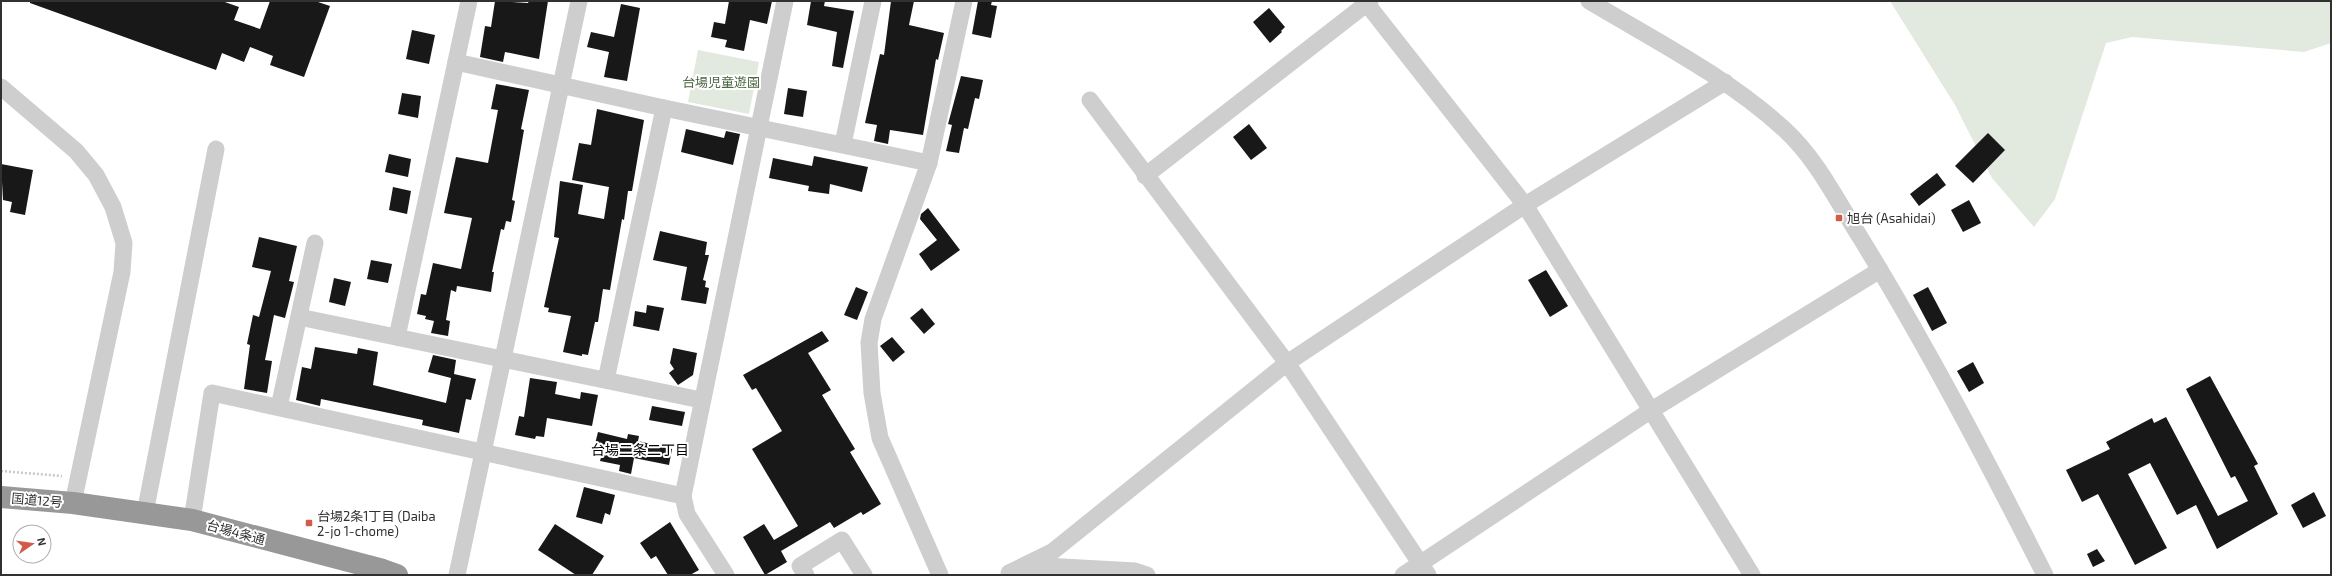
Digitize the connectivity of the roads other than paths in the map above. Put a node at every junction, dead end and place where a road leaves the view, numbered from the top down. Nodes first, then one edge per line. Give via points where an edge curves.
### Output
1 (469, 1) edge
2 (579, 1) edge
3 (785, 1) edge
4 (873, 1) edge
5 (964, 1) edge
6 (1589, 1) edge
7 (1368, 2) edge
8 (456, 62) junction
9 (1725, 82) junction
10 (560, 85) junction
11 (1, 87) edge
12 (1090, 100) dead end
13 (664, 108) junction
14 (758, 127) junction
15 (843, 144) junction
16 (216, 149) dead end
17 (929, 163) junction
18 (1145, 176) junction
19 (1525, 205) junction
20 (315, 243) dead end
21 (1880, 270) junction
22 (299, 317) junction
23 (398, 337) junction
24 (503, 358) junction
25 (1287, 363) junction
26 (606, 380) junction
27 (701, 400) junction
28 (279, 407) junction
29 (1650, 411) junction
30 (484, 452) junction
31 (1, 496) edge
32 (683, 496) junction
33 (73, 503) junction
34 (145, 513) junction
35 (192, 520) junction
36 (1424, 569) edge
37 (1008, 574) edge
38 (397, 575) edge
39 (457, 575) edge
40 (726, 575) edge
41 (806, 575) edge
42 (864, 575) edge
43 (940, 575) edge
44 (1147, 575) edge
45 (1403, 575) edge
46 (1752, 575) edge
47 (2045, 575) edge

1 - 8 street
2 - 10 street
3 - 14 street
4 - 15 street
5 - 17 street
6 - 9 street
7 - 18 street
7 - 19 street
8 - 10 street
8 - 23 street
9 - 19 street
9 - 21 street via 1786,130 1812,160
10 - 13 street
10 - 24 street
11 - 33 street via 76,151 96,175 113,207 124,243 122,272
12 - 18 street
13 - 14 street
13 - 26 street
14 - 15 street
14 - 27 street
15 - 17 street
16 - 34 street
17 - 43 street via 873,319 869,343 872,393 880,438
18 - 25 street
19 - 25 street
19 - 29 street
20 - 22 street
21 - 29 street
21 - 47 street via 1997,481
22 - 23 street
22 - 28 street
23 - 24 street
24 - 26 street
24 - 30 street
25 - 36 street
25 - 37 street via 1052,552
26 - 27 street
27 - 32 street
28 - 30 street
28 - 35 street via 212,393
29 - 36 street
29 - 46 street
30 - 32 street
30 - 39 street
31 - 33 highway, 国道12号
32 - 40 street via 687,514
33 - 34 highway, 台場4条通
34 - 35 highway, 台場4条通
35 - 38 highway, 台場4条通
36 - 45 street
37 - 44 street via 1045,566 1135,571
41 - 42 street via 800,566 842,540

